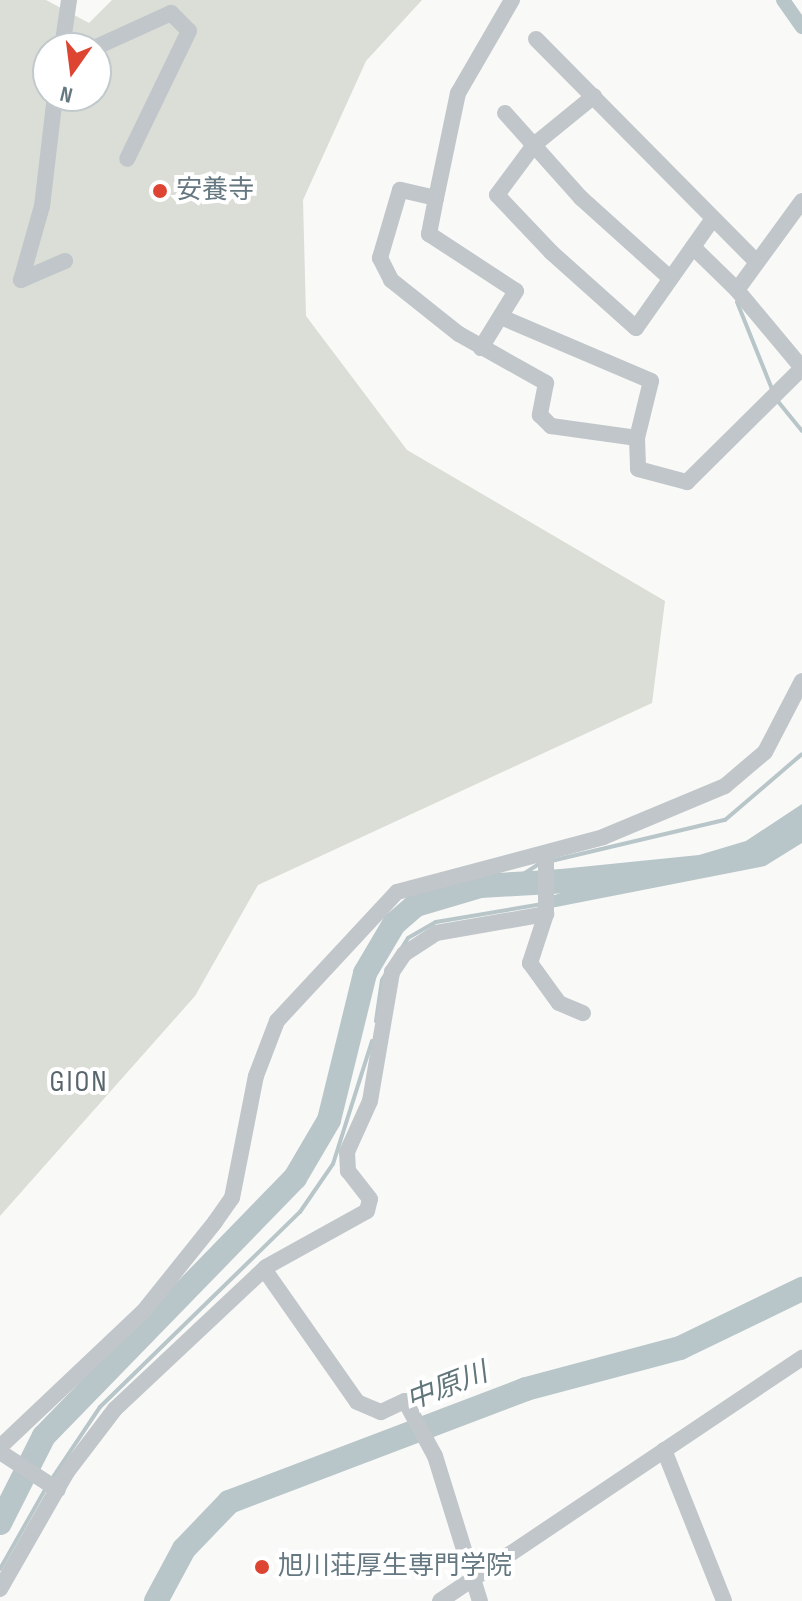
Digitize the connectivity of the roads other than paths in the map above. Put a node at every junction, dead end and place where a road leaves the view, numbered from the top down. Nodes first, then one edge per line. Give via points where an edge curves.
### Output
1 (69, 0) edge
2 (512, 0) edge
3 (64, 32) edge
4 (536, 39) dead end
5 (112, 40) edge
6 (594, 96) junction
7 (53, 112) edge
8 (505, 113) dead end
9 (534, 145) junction
10 (127, 159) dead end
11 (436, 198) junction
12 (802, 201) edge
13 (712, 220) junction
14 (693, 247) junction
15 (65, 261) dead end
16 (757, 262) junction
17 (670, 278) junction
18 (737, 290) junction
19 (501, 317) junction
20 (481, 348) junction
21 (802, 368) edge
22 (637, 438) junction
23 (802, 681) edge
24 (546, 856) junction
25 (546, 910) junction
26 (583, 1013) dead end
27 (264, 1269) junction
28 (802, 1358) edge
29 (664, 1450) junction
30 (1, 1451) edge
31 (55, 1488) junction
32 (473, 1581) junction
33 (0, 1589) edge
34 (440, 1601) edge
35 (480, 1601) edge
36 (724, 1601) edge

1 - 3 street
2 - 11 street via 491,46 458,93
4 - 6 street
5 - 10 street via 171,13 189,31
6 - 9 street
6 - 13 street
7 - 15 street via 42,206 21,280
8 - 9 street
9 - 17 street
9 - 17 street via 497,195 551,252 636,328
11 - 19 street via 429,234 516,291
11 - 20 street via 400,190 383,269
12 - 16 street
13 - 14 street
13 - 16 street
14 - 17 street
14 - 18 street
16 - 18 street
18 - 21 street
19 - 20 street
19 - 22 street via 651,381
20 - 22 street via 546,383 540,415 551,426
21 - 22 street via 687,482 638,469
23 - 24 street via 779,732 745,773 603,837
24 - 25 street
24 - 30 street via 397,892 330,960 266,1041 232,1198 143,1312
25 - 26 street via 530,963 559,1003
25 - 27 street via 436,933 404,954 392,972 370,1101 347,1152 348,1171 370,1199 367,1211
27 - 31 street via 115,1409
27 - 32 street via 357,1402 381,1412 405,1401 435,1456
28 - 29 street
29 - 32 street
29 - 36 street
30 - 31 street
31 - 33 street
32 - 34 street
32 - 35 street

